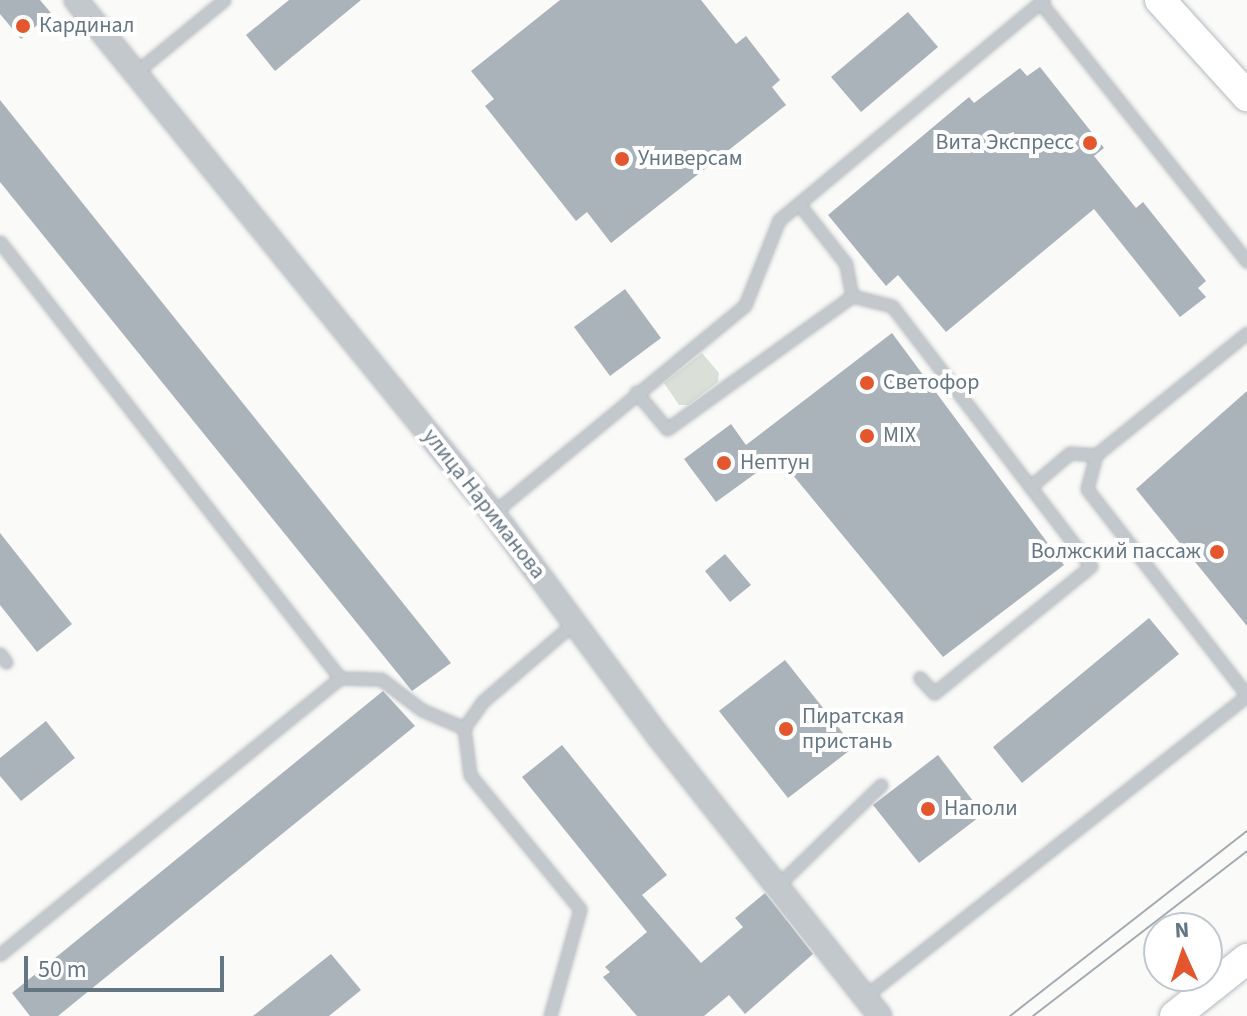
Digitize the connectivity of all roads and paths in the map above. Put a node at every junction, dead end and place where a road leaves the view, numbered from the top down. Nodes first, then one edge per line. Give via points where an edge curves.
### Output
1 (76, 0) edge
2 (224, 0) edge
3 (1160, 0) edge
4 (1041, 1) edge
5 (135, 73) junction
6 (1224, 75) junction
7 (1247, 96) edge
8 (1247, 120) edge
9 (799, 204) junction
10 (0, 242) edge
11 (1247, 261) edge
12 (852, 296) junction
13 (1247, 333) edge
14 (636, 392) junction
15 (1096, 455) junction
16 (1030, 487) junction
17 (493, 513) junction
18 (574, 623) junction
19 (340, 678) junction
20 (920, 678) dead end
21 (1247, 695) edge
22 (464, 728) junction
23 (881, 785) dead end
24 (777, 886) junction
25 (0, 954) edge
26 (1247, 959) edge
27 (873, 1010) edge
28 (550, 1016) edge
29 (1175, 1016) edge

1 - 5 street, улица Нариманова
2 - 5 lane
3 - 6 street
4 - 9 lane
4 - 11 lane
5 - 17 street, улица Нариманова
6 - 7 street
6 - 8 street
9 - 12 lane via 846,264
9 - 14 lane via 779,220 745,305
10 - 19 lane
12 - 14 lane via 667,429
12 - 16 lane via 892,306
13 - 15 lane
14 - 17 lane
15 - 16 lane via 1070,453
15 - 21 lane via 1087,489
16 - 20 lane via 1091,566 934,693
17 - 18 street, улица Нариманова
18 - 22 lane via 482,702
18 - 24 street, улица Нариманова
19 - 22 lane via 381,679 422,710
19 - 25 lane
21 - 27 lane
22 - 28 lane via 470,775 580,909
23 - 24 lane
24 - 27 street, улица Нариманова
26 - 29 street

